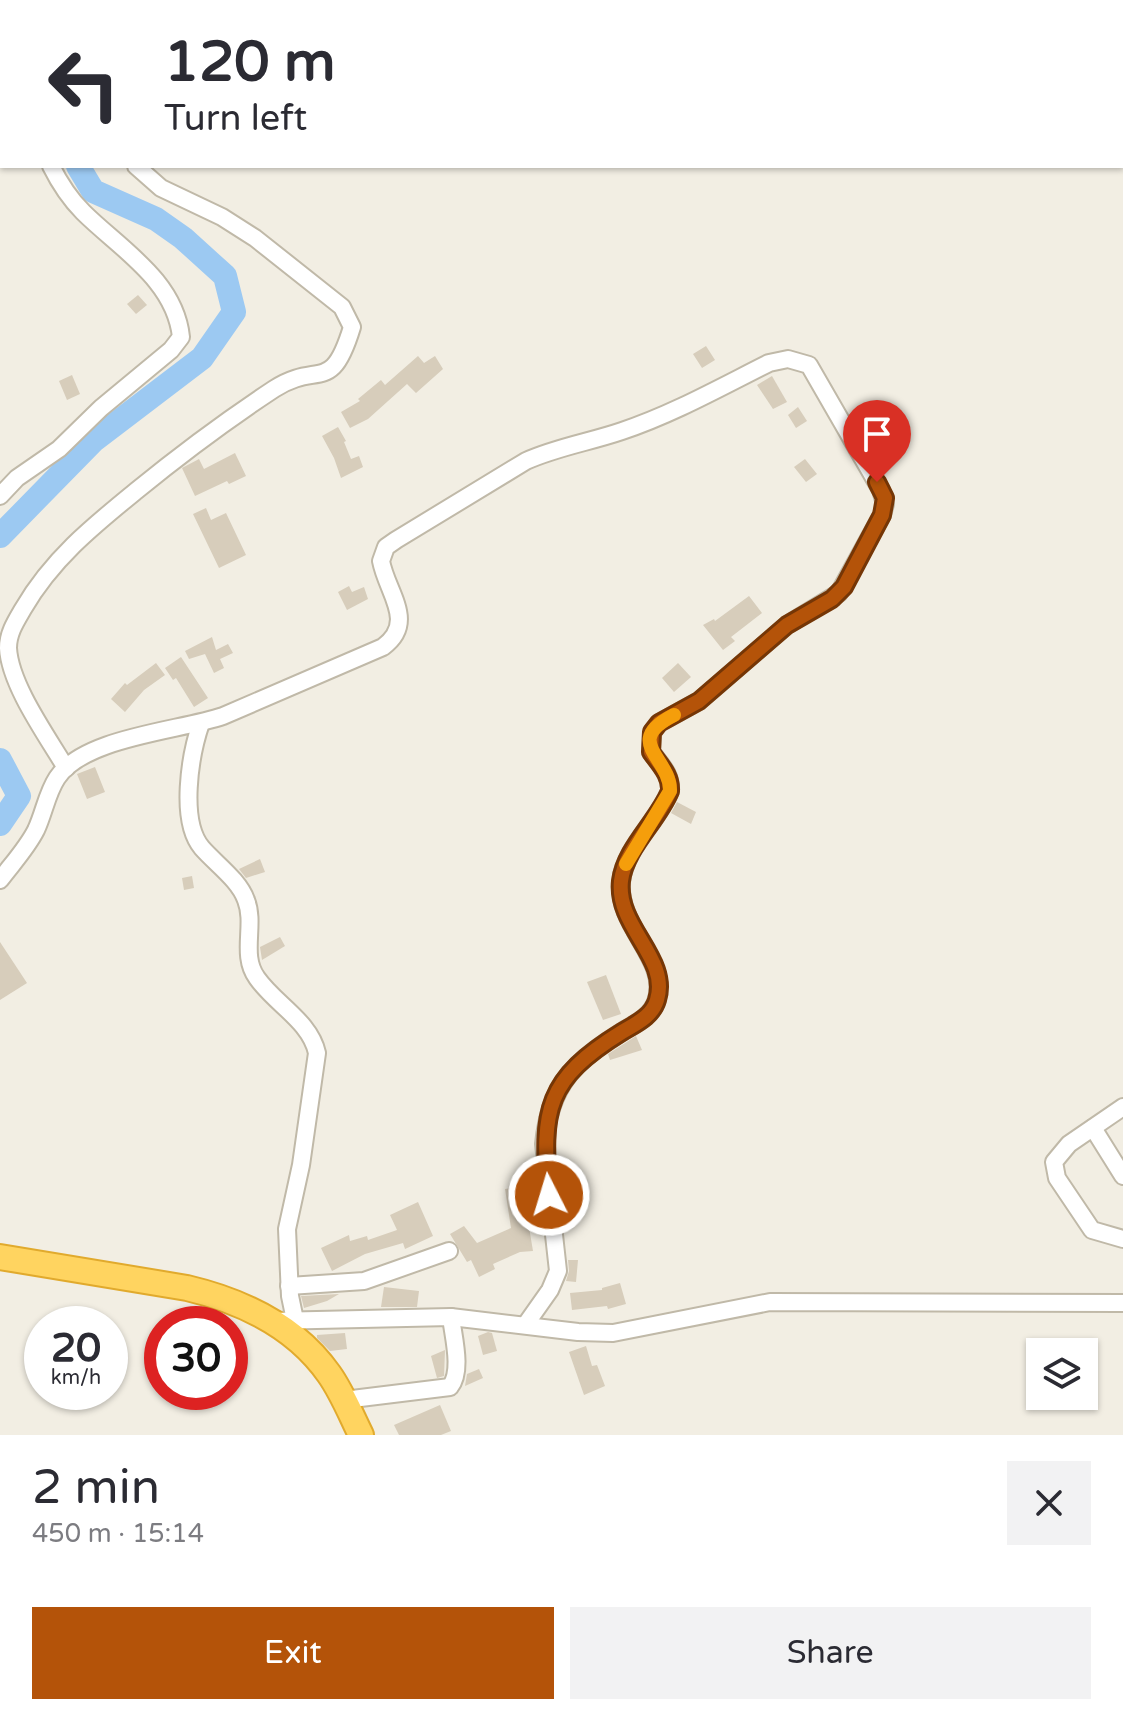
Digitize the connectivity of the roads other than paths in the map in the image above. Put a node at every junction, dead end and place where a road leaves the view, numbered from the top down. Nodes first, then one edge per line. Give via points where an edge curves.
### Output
1 (52, 168) edge
2 (138, 168) edge
3 (0, 496) edge
4 (201, 723) junction
5 (66, 768) junction
6 (0, 880) edge
7 (1123, 1107) edge
8 (1093, 1128) junction
9 (1123, 1176) edge
10 (1123, 1239) edge
11 (449, 1251) dead end
12 (0, 1257) edge
13 (289, 1286) junction
14 (1123, 1303) edge
15 (451, 1317) junction
16 (283, 1320) junction
17 (526, 1324) junction
18 (344, 1400) junction
19 (361, 1435) edge

1 - 3 street via 80,210 150,273 165,293 181,337
2 - 5 street via 161,188 255,238 342,307 352,327 337,364 321,375 286,382 174,460 63,553 32,594 12,628 9,659
4 - 5 street via 128,739
4 - 13 street via 191,764 194,837 246,899 248,955 256,977 315,1041 317,1053 287,1229
4 - 17 street via 392,640 399,611 381,561 386,547 396,540 537,456 661,416 769,363 788,359 809,365 877,482 885,498 882,515 839,593 787,625 699,701 652,732 651,752 671,781 670,791 628,860 621,894 632,929 657,971 657,1001 644,1019 575,1065 554,1096 544,1144 558,1271
5 - 6 street via 34,834
7 - 8 street
8 - 9 street
8 - 10 street via 1061,1151 1053,1167 1092,1230
11 - 13 street via 364,1281
12 - 16 highway via 187,1288
13 - 16 street
14 - 17 street via 799,1300 733,1307 613,1333
15 - 16 street
15 - 17 street
15 - 18 street via 456,1368 450,1387
16 - 18 highway
18 - 19 highway

